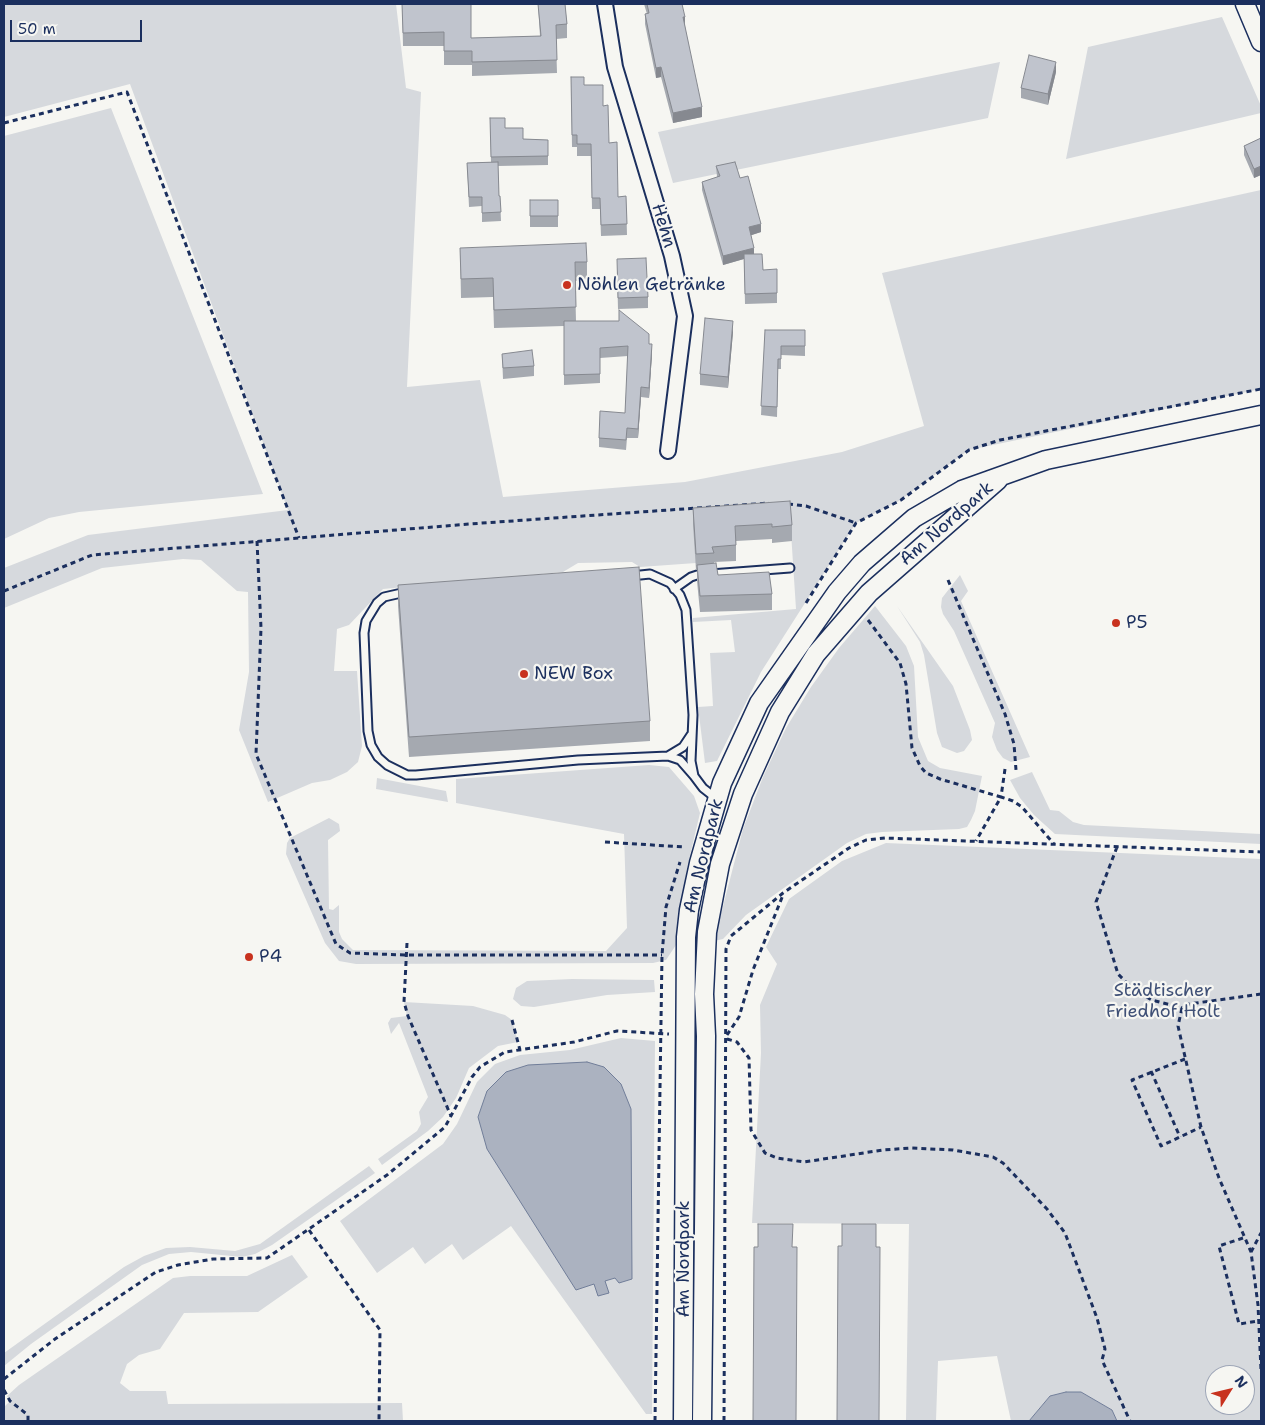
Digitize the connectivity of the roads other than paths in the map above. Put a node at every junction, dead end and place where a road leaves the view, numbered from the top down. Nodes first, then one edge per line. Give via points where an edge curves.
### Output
1 (605, 4) edge
2 (1244, 4) edge
3 (1261, 42) edge
4 (1261, 415) edge
5 (668, 451) dead end
6 (1004, 475) junction
7 (790, 568) dead end
8 (622, 577) edge
9 (674, 589) junction
10 (416, 591) edge
11 (692, 733) junction
12 (668, 756) junction
13 (694, 776) junction
14 (717, 800) junction
15 (683, 1421) edge
16 (702, 1421) edge

1 - 5 street, Hehn via 615,68 672,256 685,316
2 - 3 street
4 - 6 street, Am Nordpark via 1046,460
6 - 14 street, Am Nordpark via 962,490 914,518 862,563 837,592 759,703
6 - 16 street, Am Nordpark via 887,576 854,608 816,654 780,712 743,794 720,864 708,932 704,994
7 - 9 lane via 697,575
8 - 9 lane via 650,574
9 - 11 lane via 686,610
10 - 12 lane via 397,592 384,597 366,621 368,731 371,745 387,765 407,775 416,775 578,760
11 - 12 lane via 683,747
11 - 13 lane
12 - 13 lane via 680,760
13 - 14 lane
14 - 15 street, Am Nordpark via 698,863 689,910

